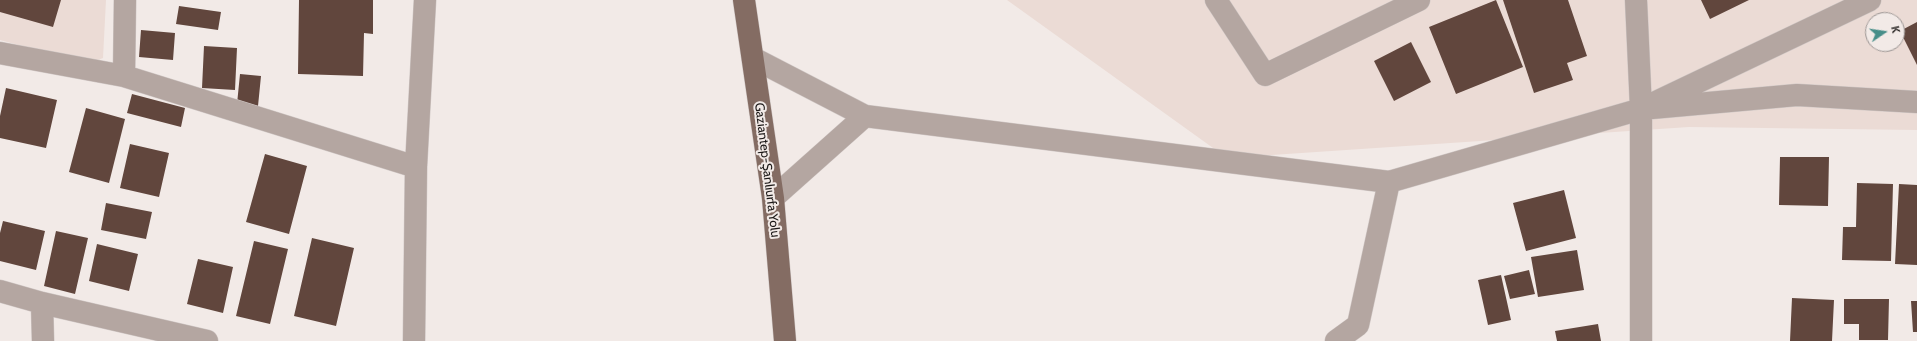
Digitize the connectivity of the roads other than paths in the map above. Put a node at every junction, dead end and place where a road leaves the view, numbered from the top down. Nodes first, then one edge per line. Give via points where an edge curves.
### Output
1 (125, 0) edge
2 (425, 0) edge
3 (744, 0) edge
4 (1216, 0) edge
5 (1419, 0) edge
6 (1636, 0) edge
7 (1870, 0) edge
8 (0, 53) edge
9 (753, 58) junction
10 (124, 76) junction
11 (1917, 102) edge
12 (1641, 109) junction
13 (865, 116) junction
14 (416, 167) junction
15 (1389, 182) junction
16 (773, 198) junction
17 (0, 291) edge
18 (42, 303) junction
19 (201, 340) edge
20 (43, 341) edge
21 (414, 341) edge
22 (785, 341) edge
23 (1336, 341) edge
24 (1641, 341) edge

1 - 10 street
2 - 14 street
3 - 9 main road, Gaziantep-Şanlıurfa Yolu
4 - 5 street via 1265,75
6 - 12 street
7 - 12 street
8 - 10 street
9 - 13 street
9 - 16 main road, Gaziantep-Şanlıurfa Yolu
10 - 14 street
11 - 12 street via 1797,95
12 - 15 street
12 - 24 street
13 - 15 street
13 - 16 street
14 - 21 street
15 - 23 street via 1358,325
16 - 22 main road, Gaziantep-Şanlıurfa Yolu
17 - 18 street
18 - 19 street
18 - 20 street

